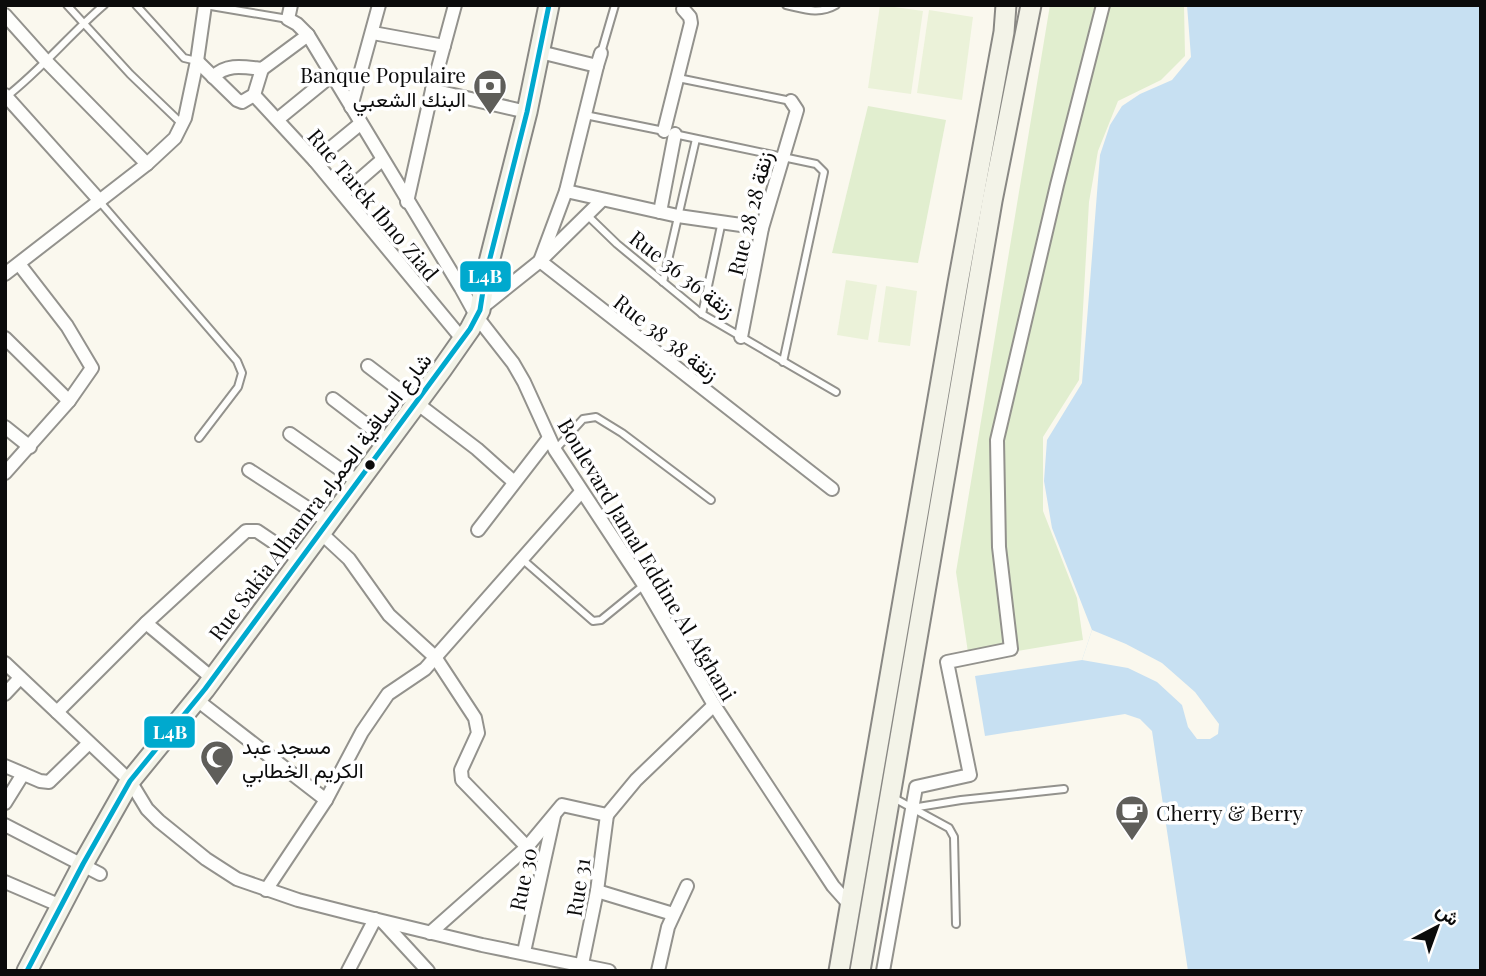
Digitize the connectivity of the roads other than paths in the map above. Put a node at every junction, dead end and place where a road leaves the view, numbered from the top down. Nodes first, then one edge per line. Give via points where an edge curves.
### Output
1 (67, 5) edge
2 (104, 5) edge
3 (136, 5) edge
4 (291, 5) edge
5 (379, 5) edge
6 (455, 5) edge
7 (549, 5) edge
8 (615, 5) edge
9 (786, 5) edge
10 (836, 5) edge
11 (1006, 5) edge
12 (1031, 5) edge
13 (1103, 5) edge
14 (679, 7) edge
15 (202, 8) edge
16 (5, 15) edge
17 (288, 19) junction
18 (83, 23) junction
19 (373, 33) junction
20 (308, 36) junction
21 (444, 46) junction
22 (540, 52) junction
23 (599, 60) junction
24 (197, 61) junction
25 (47, 62) junction
26 (262, 69) junction
27 (332, 75) junction
28 (213, 78) junction
29 (678, 78) junction
30 (432, 90) junction
31 (254, 95) junction
32 (6, 96) edge
33 (791, 101) joint
34 (351, 107) junction
35 (527, 112) junction
36 (583, 115) junction
37 (278, 119) junction
38 (360, 124) junction
39 (183, 125) junction
40 (670, 132) junction
41 (696, 139) junction
42 (782, 157) junction
43 (382, 160) junction
44 (315, 161) junction
45 (147, 164) junction
46 (566, 191) junction
47 (343, 194) junction
48 (602, 200) junction
49 (100, 201) junction
50 (407, 202) junction
51 (660, 212) junction
52 (587, 215) junction
53 (678, 216) junction
54 (722, 222) junction
55 (762, 228) junction
56 (540, 261) junction
57 (19, 264) junction
58 (5, 275) edge
59 (663, 282) junction
60 (478, 313) junction
61 (702, 314) junction
62 (741, 337) junction
63 (5, 338) edge
64 (463, 340) junction
65 (783, 362) junction
66 (368, 366) dead end
67 (836, 393) dead end
68 (333, 400) dead end
69 (69, 401) junction
70 (416, 405) junction
71 (5, 427) edge
72 (290, 433) dead end
73 (199, 438) dead end
74 (388, 442) junction
75 (552, 444) junction
76 (30, 447) junction
77 (249, 470) dead end
78 (5, 473) edge
79 (358, 482) junction
80 (514, 482) junction
81 (832, 489) dead end
82 (581, 492) junction
83 (711, 500) dead end
84 (325, 528) junction
85 (478, 530) dead end
86 (522, 559) junction
87 (300, 560) junction
88 (644, 584) junction
89 (146, 623) junction
90 (435, 657) junction
91 (5, 663) edge
92 (20, 678) junction
93 (212, 678) junction
94 (5, 694) edge
95 (197, 700) junction
96 (714, 705) junction
97 (57, 712) junction
98 (89, 743) junction
99 (5, 766) edge
100 (23, 774) junction
101 (130, 781) junction
102 (1064, 789) dead end
103 (890, 796) junction
104 (326, 800) junction
105 (5, 803) edge
106 (912, 808) junction
107 (555, 813) junction
108 (607, 815) junction
109 (5, 825) edge
110 (527, 847) junction
111 (91, 869) junction
112 (5, 882) edge
113 (687, 886) dead end
114 (266, 890) junction
115 (597, 891) junction
116 (849, 904) junction
117 (61, 906) junction
118 (673, 915) junction
119 (378, 920) junction
120 (956, 924) dead end
121 (430, 933) junction
122 (524, 953) junction
123 (548, 957) junction
124 (582, 964) junction
125 (27, 971) edge
126 (348, 971) edge
127 (428, 971) edge
128 (544, 971) edge
129 (609, 971) edge
130 (658, 971) edge
131 (839, 971) edge
132 (860, 971) edge
133 (883, 971) edge

1 - 18 lane
2 - 18 lane
3 - 24 lane via 184,58
4 - 17 street
5 - 19 street
6 - 21 street
7 - 22 main road, Rue Sakia Alhamra شارع الساقية الحمراء
8 - 23 lane
9 - 10 lane via 816,12
11 - 116 main road
12 - 103 main road via 992,201
13 - 106 street via 996,440 999,547 1011,649 947,663 970,775 916,788
14 - 29 street via 688,13 691,23
15 - 17 lane
15 - 24 street
16 - 25 street
17 - 20 street, Boulevard Jamal Eddine Al Afghani
18 - 25 lane
18 - 39 lane
19 - 21 street
19 - 34 street
20 - 26 street
20 - 27 street, Boulevard Jamal Eddine Al Afghani
21 - 30 street
22 - 23 street
22 - 35 main road, Rue Sakia Alhamra شارع الساقية الحمراء
23 - 36 street
24 - 28 street
24 - 39 street
25 - 32 lane
25 - 45 street
26 - 28 street via 239,67 220,71
26 - 31 street
27 - 34 street, Boulevard Jamal Eddine Al Afghani
27 - 37 street
28 - 31 street via 237,100 245,102
29 - 33 lane
29 - 40 street
30 - 35 street
30 - 50 street
31 - 37 street, Rue Tarek Ibno Ziad
32 - 49 street
33 - 42 street, Rue 28 زنقة 28 via 797,110
34 - 38 street, Boulevard Jamal Eddine Al Afghani
35 - 60 main road, Rue Sakia Alhamra شارع الساقية الحمراء
36 - 40 lane
36 - 46 street
37 - 44 street, Rue Tarek Ibno Ziad
38 - 43 street, Boulevard Jamal Eddine Al Afghani
38 - 44 street
39 - 45 street
40 - 41 lane
40 - 51 street
41 - 42 lane
41 - 53 lane
42 - 55 street, Rue 28 زنقة 28
42 - 65 lane via 816,164 824,172
43 - 47 street
43 - 50 street, Boulevard Jamal Eddine Al Afghani
44 - 47 street, Rue Tarek Ibno Ziad
45 - 49 street
46 - 48 street
46 - 56 street
47 - 64 street, Rue Tarek Ibno Ziad
48 - 51 street
48 - 52 street
49 - 57 street
49 - 73 lane via 237,361 242,373 238,387
50 - 60 street, Boulevard Jamal Eddine Al Afghani
51 - 53 street
52 - 56 street
52 - 59 lane, Rue 36 زنقة 36
53 - 54 street
53 - 59 lane
54 - 55 street
54 - 61 lane
55 - 62 street, Rue 28 زنقة 28
56 - 60 street
56 - 81 street, Rue 38 زنقة 38
57 - 58 street
57 - 69 street via 92,365
59 - 61 lane, Rue 36 زنقة 36
60 - 64 main road, Rue Sakia Alhamra شارع الساقية الحمراء
60 - 75 street, Boulevard Jamal Eddine Al Afghani via 524,382
61 - 62 lane, Rue 36 زنقة 36
62 - 65 lane, Rue 36 زنقة 36
63 - 69 street
64 - 70 main road, Rue Sakia Alhamra شارع الساقية الحمراء
65 - 67 lane, Rue 36 زنقة 36
66 - 70 street
68 - 74 street
69 - 76 street
70 - 74 main road, Rue Sakia Alhamra شارع الساقية الحمراء
70 - 80 street
71 - 76 street
72 - 79 street
74 - 79 main road, Rue Sakia Alhamra شارع الساقية الحمراء
75 - 80 street
75 - 82 street, Boulevard Jamal Eddine Al Afghani
75 - 83 lane via 583,419 596,417
76 - 78 street
77 - 84 street
79 - 84 main road, Rue Sakia Alhamra شارع الساقية الحمراء
80 - 85 street
82 - 86 street
82 - 88 street, Boulevard Jamal Eddine Al Afghani
84 - 87 main road, Rue Sakia Alhamra شارع الساقية الحمراء
84 - 90 street via 389,615
86 - 88 lane via 593,621 601,620
86 - 90 street
87 - 89 street via 249,530
87 - 93 main road, Rue Sakia Alhamra شارع الساقية الحمراء
88 - 96 street, Boulevard Jamal Eddine Al Afghani
89 - 93 street
89 - 97 street
90 - 104 street via 388,694
90 - 110 street via 477,724 461,779
91 - 92 street
92 - 94 street
92 - 97 street
93 - 95 main road, Rue Sakia Alhamra شارع الساقية الحمراء
95 - 101 main road, Rue Sakia Alhamra شارع الساقية الحمراء
95 - 104 street
96 - 108 street via 636,780
96 - 116 street, Boulevard Jamal Eddine Al Afghani
97 - 98 street
98 - 100 street via 49,782
98 - 101 street
99 - 100 street
100 - 105 street
101 - 111 main road, Rue Sakia Alhamra شارع الساقية الحمراء
101 - 114 street via 148,809 206,859 237,879
102 - 106 lane
103 - 106 lane
103 - 132 main road
104 - 114 street
106 - 120 lane via 949,828 954,837
106 - 133 street
107 - 108 street via 564,804
107 - 110 street
107 - 122 street, Rue 30
108 - 115 street, Rue 31
109 - 111 street
110 - 121 street
111 - 117 main road, Rue Sakia Alhamra شارع الساقية الحمراء
112 - 117 street
113 - 118 street
114 - 119 street
115 - 118 street
115 - 124 street, Rue 31
116 - 131 main road
117 - 125 main road, Rue Sakia Alhamra شارع الساقية الحمراء
118 - 130 street
119 - 121 street
119 - 126 street
119 - 127 street
121 - 122 street
122 - 123 street
123 - 124 street
123 - 128 street
124 - 129 street

